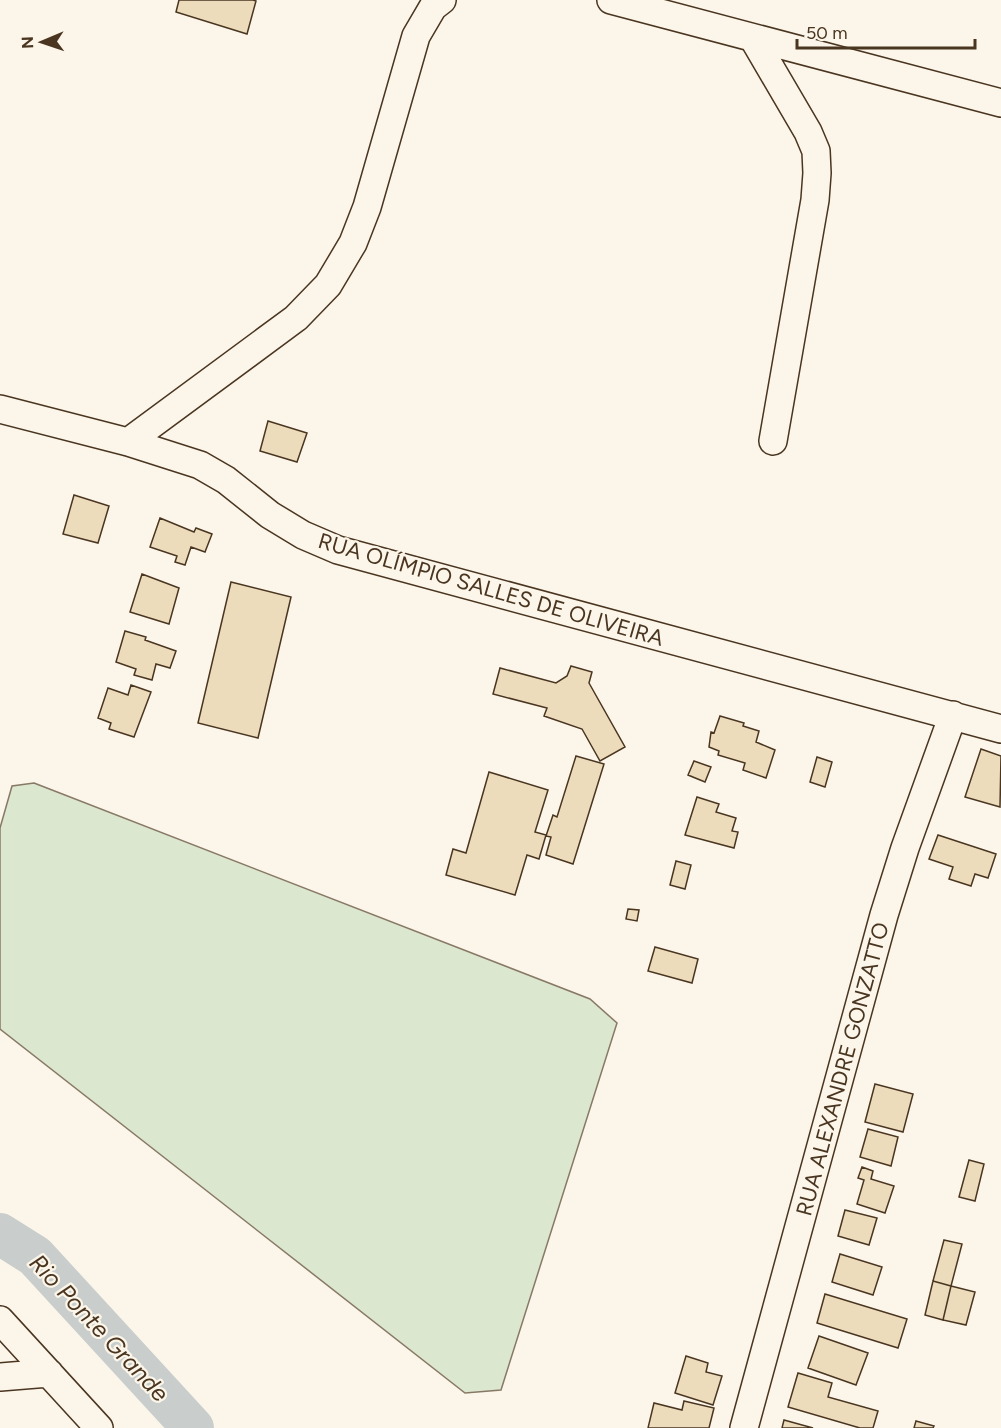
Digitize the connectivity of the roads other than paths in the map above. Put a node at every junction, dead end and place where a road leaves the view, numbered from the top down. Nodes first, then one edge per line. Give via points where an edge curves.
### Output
1 (441, 0) edge
2 (611, 0) edge
3 (753, 38) junction
4 (1001, 103) edge
5 (0, 409) edge
6 (773, 441) dead end
7 (128, 442) junction
8 (953, 715) junction
9 (1001, 729) edge
10 (0, 1320) edge
11 (49, 1373) junction
12 (0, 1377) edge
13 (99, 1428) edge
14 (744, 1428) edge

1 - 7 street via 416,36 368,207 328,285 296,318
2 - 3 street
3 - 4 street
3 - 6 street via 816,151 815,200
5 - 7 street, RUA OLÍMPIO SALLES DE OLIVEIRA
7 - 8 street, RUA OLÍMPIO SALLES DE OLIVEIRA via 200,465 270,515 338,550
8 - 9 street, RUA OLÍMPIO SALLES DE OLIVEIRA
8 - 14 street, RUA ALEXANDRE GONZATTO via 884,915
10 - 11 street
11 - 12 street
11 - 13 street

